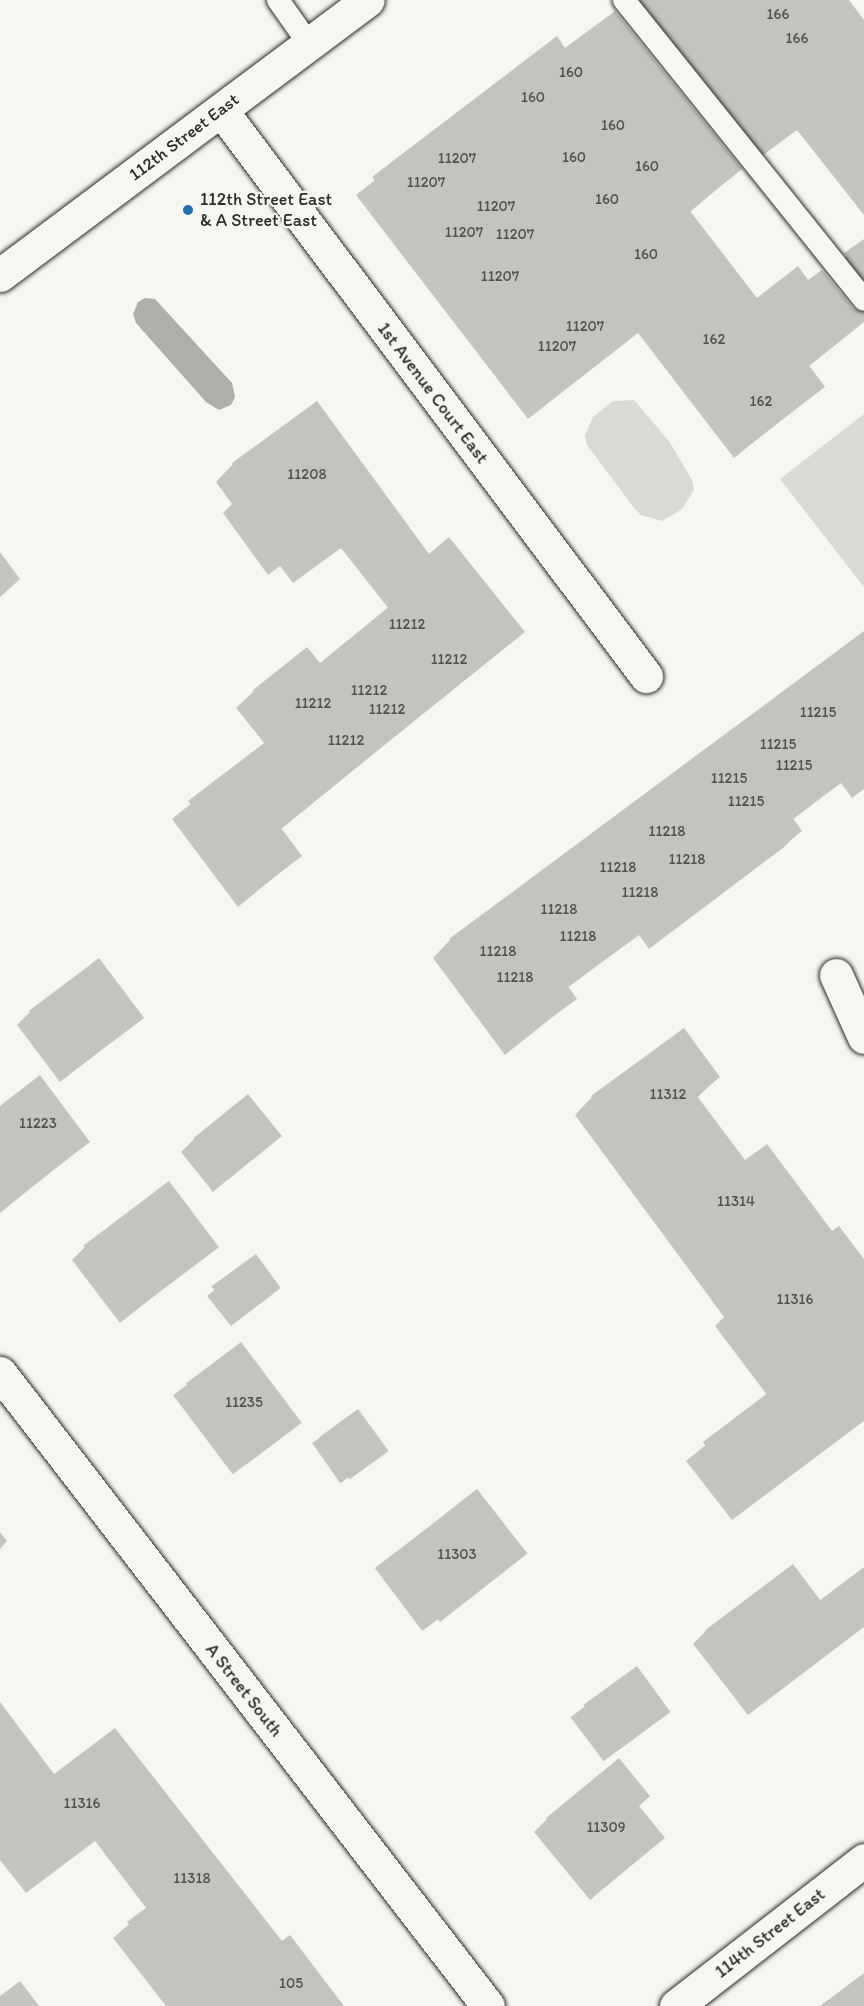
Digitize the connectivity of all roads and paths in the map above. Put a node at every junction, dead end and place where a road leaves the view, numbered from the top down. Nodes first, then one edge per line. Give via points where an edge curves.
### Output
1 (278, 0) edge
2 (368, 0) edge
3 (624, 0) edge
4 (309, 44) junction
5 (221, 110) junction
6 (0, 275) edge
7 (864, 300) edge
8 (646, 676) dead end
9 (836, 975) dead end
10 (864, 1037) edge
11 (0, 1373) edge
12 (864, 1860) edge
13 (488, 2006) edge
14 (676, 2006) edge

1 - 4 lane
2 - 4 street, 112th Street East
3 - 7 lane
4 - 5 street, 112th Street East
5 - 6 street, 112th Street East
5 - 8 street, 1st Avenue Court East
9 - 10 street
11 - 13 street, A Street South
12 - 14 street, 114th Street East

